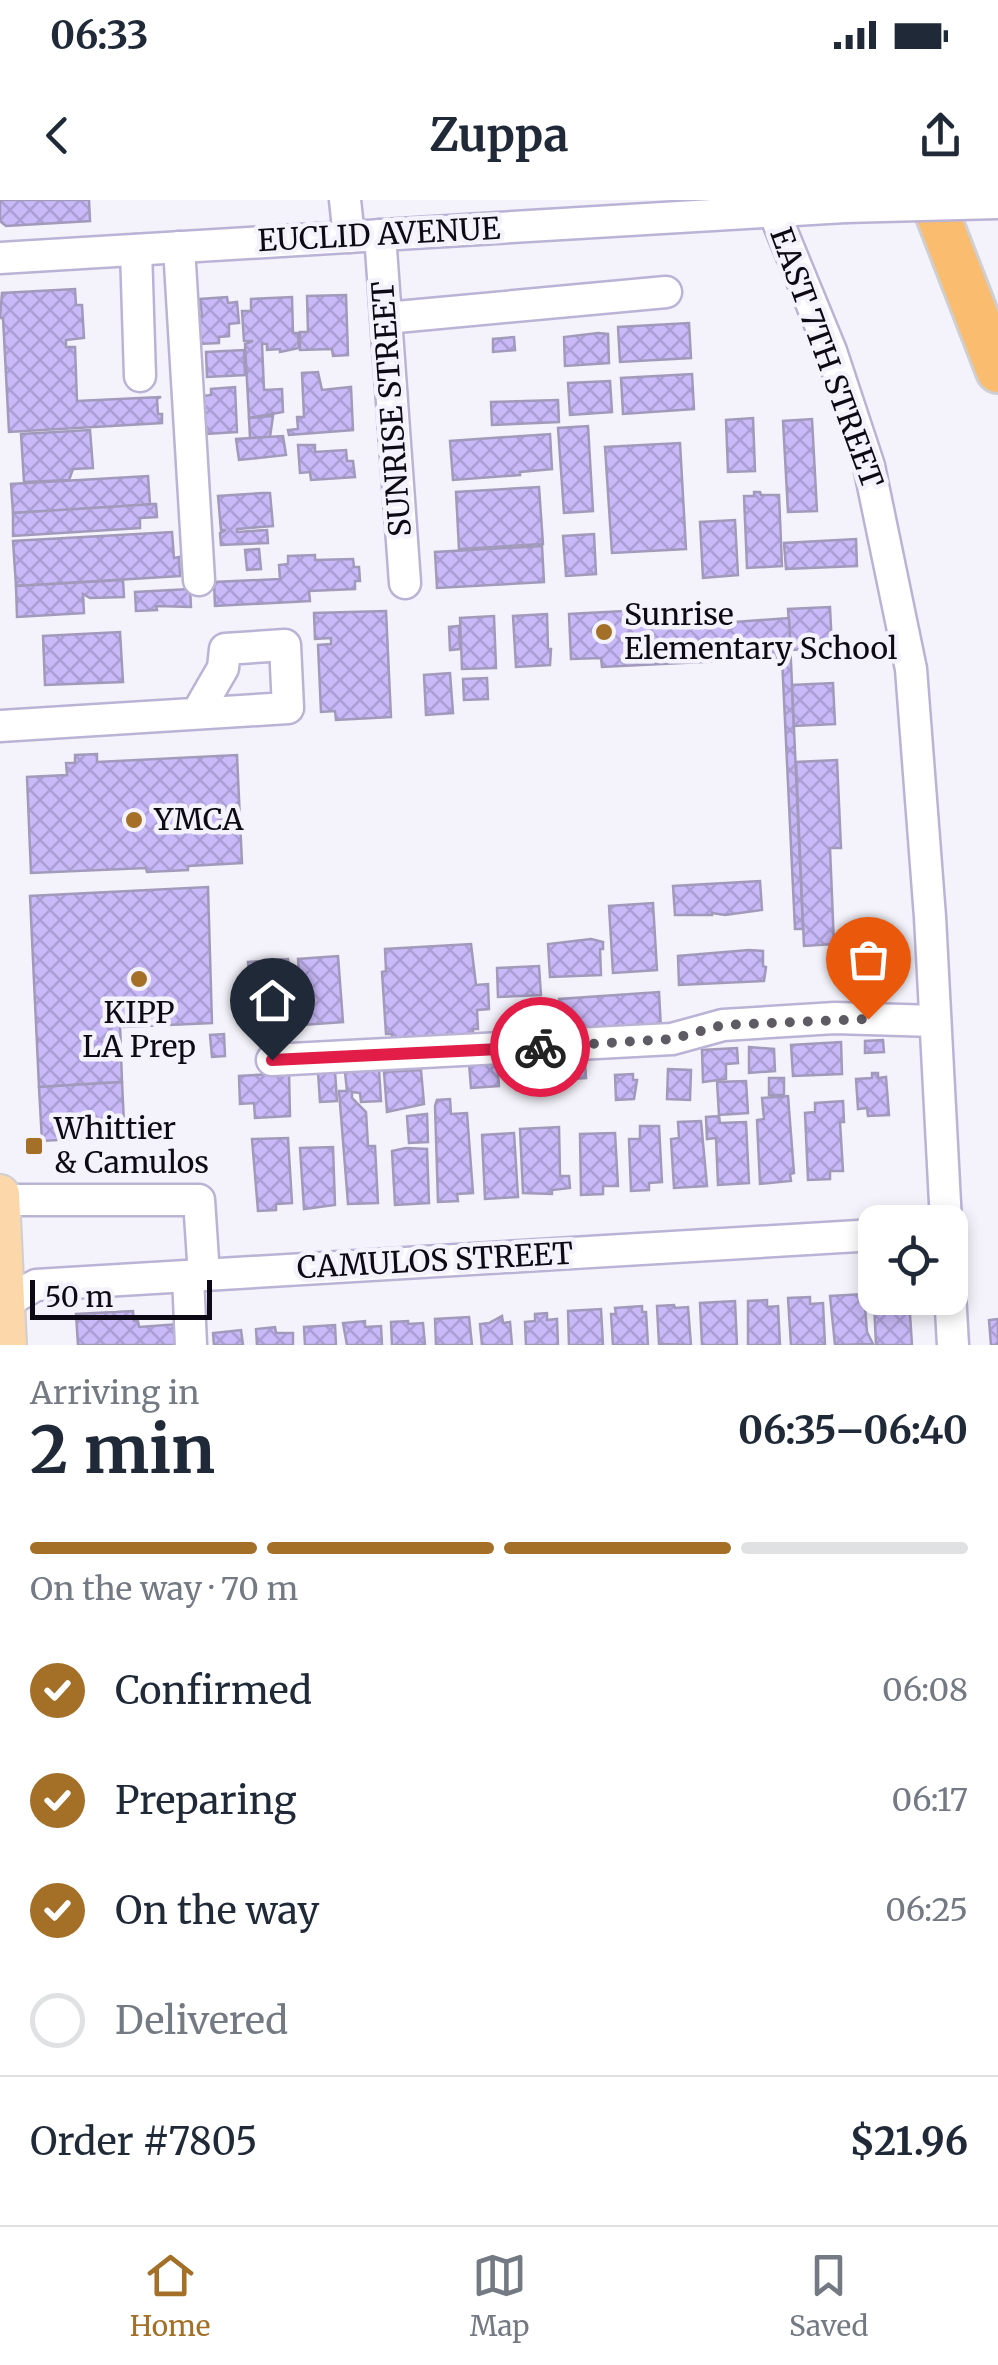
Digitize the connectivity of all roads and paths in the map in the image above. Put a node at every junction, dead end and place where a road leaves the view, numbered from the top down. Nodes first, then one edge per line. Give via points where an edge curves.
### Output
1 (346, 200) edge
2 (932, 200) edge
3 (961, 200) edge
4 (998, 203) edge
5 (773, 210) junction
6 (364, 236) junction
7 (179, 247) junction
8 (136, 250) junction
9 (0, 258) edge
10 (998, 283) edge
11 (666, 292) dead end
12 (386, 318) junction
13 (998, 371) edge
14 (140, 376) dead end
15 (198, 580) dead end
16 (405, 583) dead end
17 (197, 713) junction
18 (0, 726) edge
19 (935, 1021) junction
20 (272, 1060) dead end
21 (0, 1197) edge
22 (945, 1205) edge
23 (858, 1236) edge
24 (196, 1276) junction
25 (3, 1304) edge
26 (951, 1315) edge
27 (7, 1345) edge
28 (191, 1345) edge
29 (953, 1345) edge

1 - 6 street, SUNRISE STREET
2 - 13 highway
3 - 10 highway
4 - 5 street, EUCLID AVENUE, bridge
5 - 6 street, EUCLID AVENUE
5 - 19 street, EAST 7TH STREET via 869,466 897,588 912,668
6 - 7 street, EUCLID AVENUE
6 - 12 street, SUNRISE STREET
7 - 8 street, EUCLID AVENUE
7 - 15 street
8 - 9 street, EUCLID AVENUE
8 - 14 street
11 - 12 street
12 - 16 street, SUNRISE STREET
17 - 17 street via 288,708 285,645 225,649 223,668
17 - 18 street
19 - 20 street via 835,1018 723,1025 672,1039
19 - 22 street, EAST 7TH STREET
21 - 24 street via 198,1200
21 - 25 main road
23 - 24 street, CAMULOS STREET
24 - 25 street, CAMULOS STREET via 36,1285
24 - 28 street
25 - 27 main road
26 - 29 street

